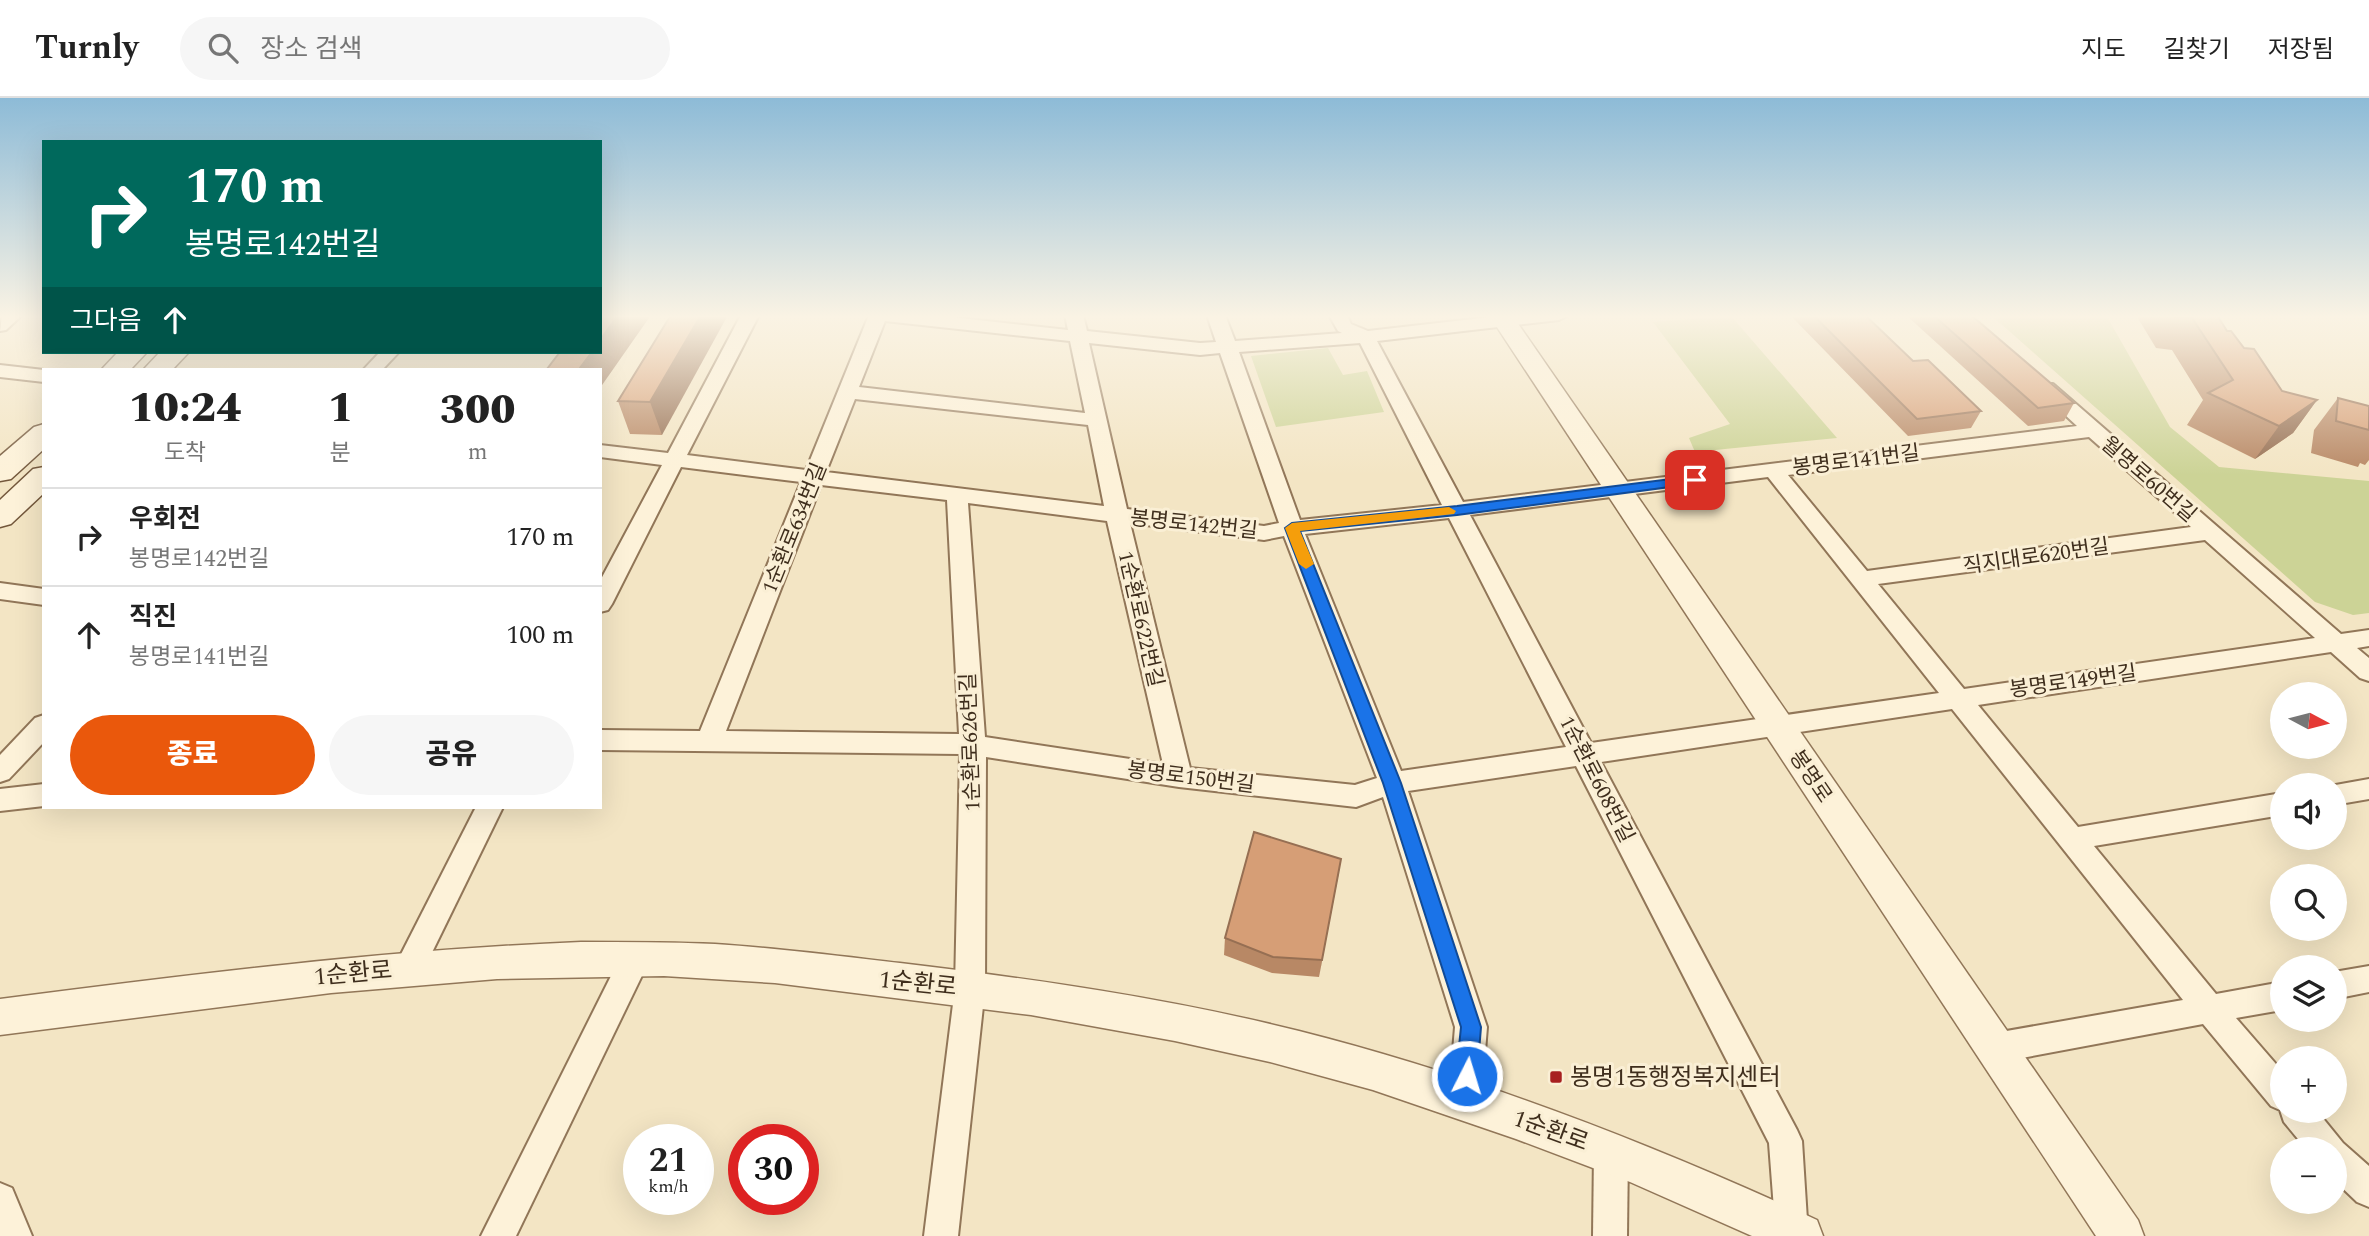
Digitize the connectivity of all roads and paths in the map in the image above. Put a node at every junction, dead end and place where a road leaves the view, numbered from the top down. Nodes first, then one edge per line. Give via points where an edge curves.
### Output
1 (722, 368) edge
2 (857, 368) edge
3 (1085, 368) edge
4 (1235, 368) edge
5 (1382, 368) edge
6 (1536, 368) edge
7 (0, 371) edge
8 (42, 376) edge
9 (2033, 376) edge
10 (848, 392) junction
11 (1096, 420) junction
12 (2094, 430) junction
13 (42, 435) edge
14 (602, 451) edge
15 (674, 461) junction
16 (1773, 470) junction
17 (0, 472) edge
18 (42, 478) edge
19 (813, 479) junction
20 (1618, 490) junction
21 (957, 496) junction
22 (1457, 510) junction
23 (1116, 515) junction
24 (0, 517) edge
25 (1292, 528) junction
26 (2210, 532) junction
27 (1862, 579) junction
28 (0, 591) edge
29 (42, 597) edge
30 (602, 600) edge
31 (2369, 638) edge
32 (2336, 643) junction
33 (2369, 672) edge
34 (1958, 697) junction
35 (42, 727) edge
36 (1777, 727) junction
37 (602, 740) edge
38 (709, 741) junction
39 (973, 745) junction
40 (1583, 753) junction
41 (0, 772) edge
42 (1179, 777) junction
43 (1392, 783) junction
44 (2369, 789) edge
45 (2347, 793) edge
46 (42, 795) edge
47 (0, 800) edge
48 (2270, 805) edge
49 (488, 809) edge
50 (2071, 839) junction
51 (635, 960) junction
52 (409, 968) junction
53 (2369, 979) edge
54 (2347, 983) edge
55 (970, 988) junction
56 (2270, 998) edge
57 (2210, 1010) junction
58 (0, 1017) edge
59 (1995, 1048) junction
60 (2270, 1081) edge
61 (1465, 1100) junction
62 (2306, 1123) edge
63 (2318, 1137) edge
64 (1611, 1152) junction
65 (2347, 1169) edge
66 (2369, 1190) edge
67 (0, 1200) edge
68 (2119, 1230) edge
69 (1796, 1234) edge
70 (15, 1236) edge
71 (498, 1236) edge
72 (941, 1236) edge
73 (1609, 1236) edge

1 - 15 street
2 - 10 street, 1순환로634번길
3 - 11 street, 1순환로622번길
4 - 25 street
5 - 22 street, 1순환로608번길
6 - 20 street, 봉명로
7 - 8 street
9 - 12 street, 월명로60번길
10 - 11 street
10 - 19 street, 1순환로634번길
11 - 23 street, 1순환로622번길
12 - 16 street, 봉명로141번길
12 - 26 street, 월명로60번길
13 - 17 main road
14 - 15 street, 봉명로142번길
15 - 19 street, 봉명로142번길
15 - 30 street
16 - 20 street, 봉명로141번길
16 - 27 street
18 - 24 main road
19 - 21 street, 봉명로142번길
19 - 38 street, 1순환로634번길
20 - 22 street, 봉명로142번길
20 - 36 street, 봉명로
21 - 23 street, 봉명로142번길
21 - 39 street, 1순환로626번길
22 - 25 street, 봉명로142번길
22 - 40 street, 1순환로608번길
23 - 25 street, 봉명로142번길 via 1264,533
23 - 42 street, 1순환로622번길
25 - 43 street
26 - 27 street, 직지대로620번길
26 - 32 street, 월명로60번길
27 - 34 street
28 - 29 street
31 - 32 street, 봉명로149번길
32 - 33 street, 월명로60번길
32 - 34 street, 봉명로149번길
34 - 36 street, 봉명로149번길
34 - 50 street
35 - 41 street
36 - 40 street, 봉명로150번길
36 - 59 street, 봉명로
37 - 38 street, 봉명로150번길
38 - 39 street, 봉명로150번길
39 - 42 street, 봉명로150번길
39 - 55 street, 1순환로626번길
40 - 43 street, 봉명로150번길
40 - 69 street, 1순환로608번길 via 1785,1141
42 - 43 street, 봉명로150번길 via 1356,796
43 - 61 street via 1471,1027
44 - 45 street
46 - 47 street
48 - 50 street
49 - 52 street
50 - 57 street
51 - 52 street, 1순환로
51 - 55 street, 1순환로 via 799,969
51 - 71 street
52 - 58 street, 1순환로 via 333,973
53 - 54 street
55 - 61 street, 1순환로 via 1271,1043
55 - 72 street, 1순환로626번길
56 - 57 street
57 - 59 street
57 - 60 street
59 - 68 street, 봉명로
61 - 64 street, 1순환로
62 - 63 street
64 - 69 street, 1순환로
64 - 73 street
65 - 66 street
67 - 70 street

